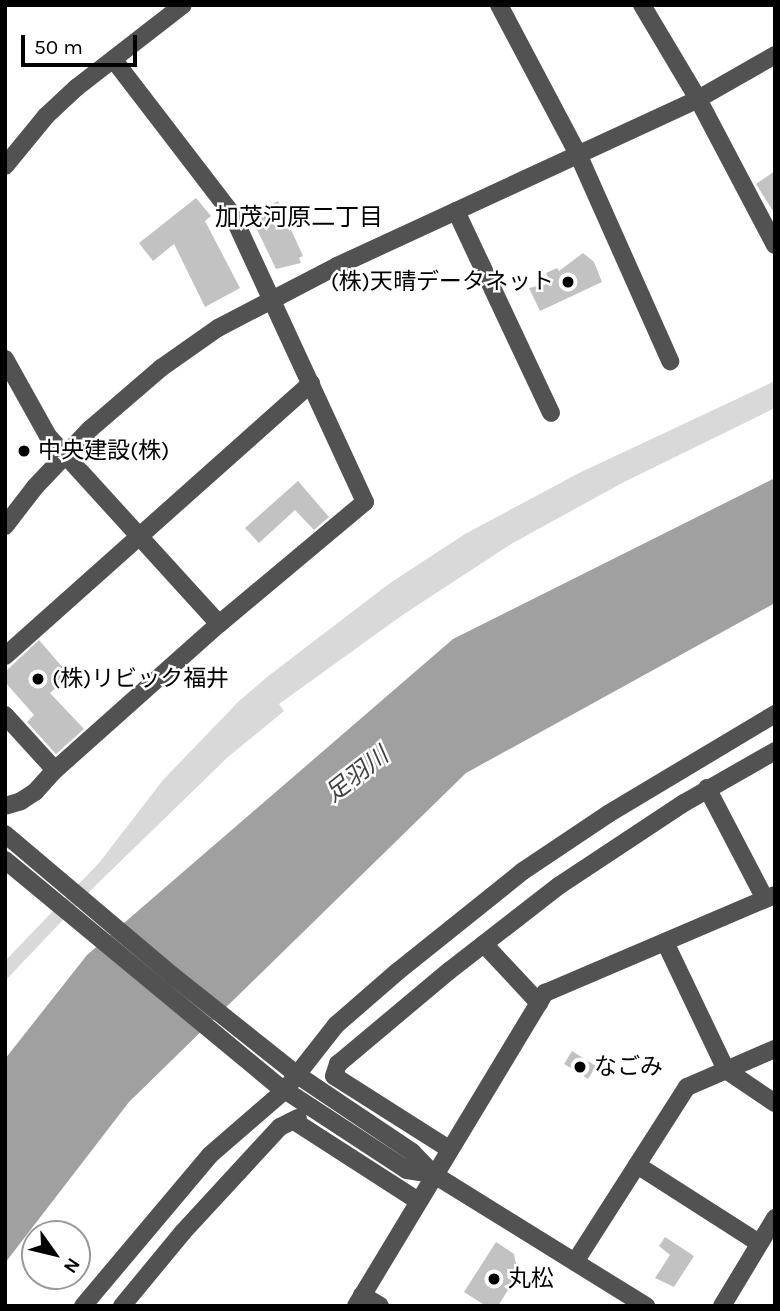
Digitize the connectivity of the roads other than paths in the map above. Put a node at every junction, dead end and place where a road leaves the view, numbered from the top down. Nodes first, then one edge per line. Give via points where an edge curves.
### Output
1 (183, 5) edge
2 (499, 5) edge
3 (642, 5) edge
4 (775, 55) edge
5 (113, 59) junction
6 (698, 99) junction
7 (578, 155) junction
8 (5, 166) edge
9 (456, 211) junction
10 (775, 245) edge
11 (273, 299) junction
12 (5, 359) edge
13 (670, 361) dead end
14 (311, 383) junction
15 (551, 413) dead end
16 (64, 454) junction
17 (5, 526) edge
18 (139, 537) junction
19 (219, 624) junction
20 (5, 656) edge
21 (775, 714) edge
22 (5, 715) edge
23 (754, 725) junction
24 (775, 725) edge
25 (775, 751) edge
26 (55, 770) junction
27 (707, 789) junction
28 (5, 806) edge
29 (11, 839) edge
30 (5, 860) edge
31 (770, 897) edge
32 (664, 942) junction
33 (484, 944) junction
34 (539, 1003) junction
35 (775, 1049) edge
36 (726, 1070) junction
37 (293, 1072) junction
38 (281, 1087) junction
39 (775, 1102) edge
40 (449, 1149) junction
41 (637, 1164) junction
42 (433, 1174) junction
43 (418, 1201) junction
44 (775, 1218) edge
45 (759, 1243) junction
46 (575, 1262) junction
47 (359, 1300) edge
48 (83, 1306) edge
49 (122, 1306) edge
50 (380, 1306) edge
51 (646, 1306) edge
52 (722, 1306) edge

1 - 5 street
2 - 7 street
3 - 6 street
4 - 6 street
5 - 8 street via 46,116
5 - 11 street via 232,214
6 - 7 street
6 - 10 street
7 - 9 street
7 - 13 street
9 - 11 street
9 - 15 street
11 - 14 street
11 - 16 street via 190,346 113,407
12 - 16 street via 48,436
14 - 18 street
14 - 19 street via 365,502
16 - 17 street
16 - 18 street
18 - 19 street
18 - 20 street
19 - 26 street
21 - 23 street
22 - 26 street
23 - 24 street
23 - 37 street via 523,871 336,1025
25 - 27 street
26 - 28 street via 35,792
27 - 31 street
27 - 33 street via 560,885
29 - 37 street
30 - 38 street
31 - 32 street
32 - 34 street via 545,993
32 - 36 street
33 - 34 street
33 - 40 street via 350,1051 334,1076
34 - 40 street
35 - 36 street
36 - 39 street
36 - 41 street via 687,1087
37 - 38 street
37 - 42 street via 412,1152
38 - 42 street via 407,1170
38 - 48 street via 210,1155
40 - 42 street
41 - 45 street
41 - 46 street
42 - 43 street
42 - 46 street
43 - 47 street
43 - 49 street via 296,1120 280,1127
44 - 45 street
45 - 52 street
46 - 51 street
47 - 50 street

